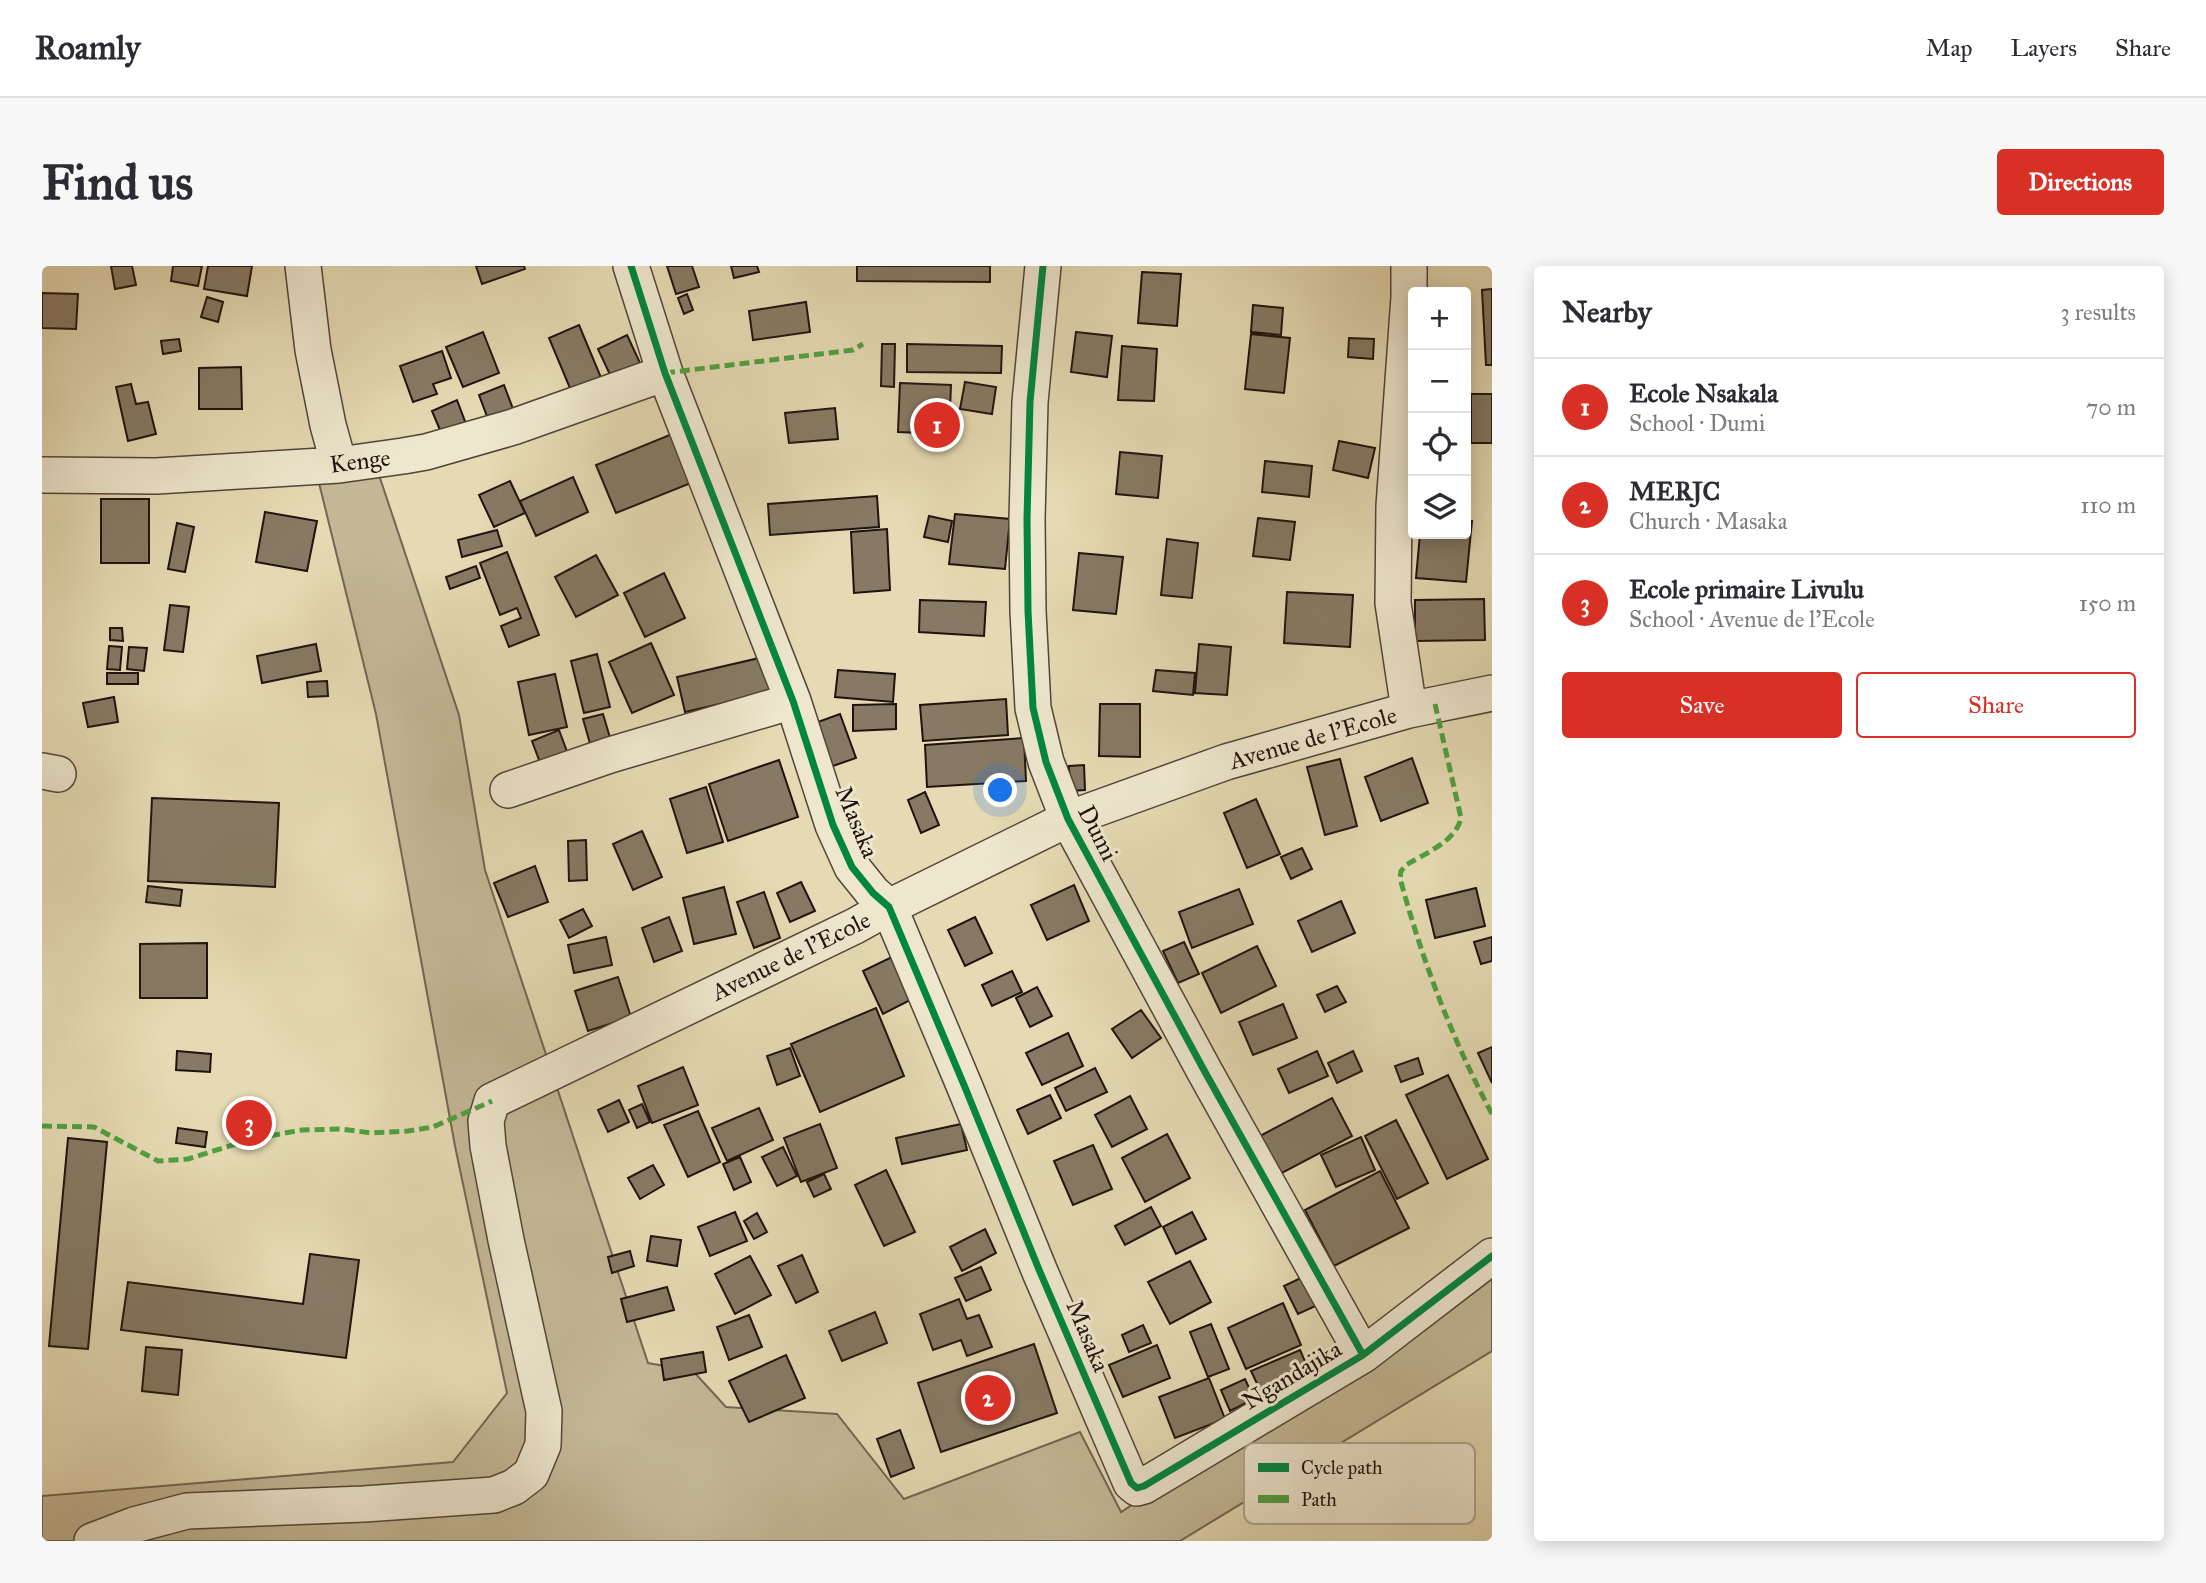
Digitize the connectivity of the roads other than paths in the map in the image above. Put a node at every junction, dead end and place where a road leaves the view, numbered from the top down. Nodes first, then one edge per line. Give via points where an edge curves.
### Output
1 (303, 266) edge
2 (631, 266) edge
3 (1043, 266) edge
4 (1409, 266) edge
5 (665, 373) junction
6 (339, 465) junction
7 (42, 475) edge
8 (1492, 693) edge
9 (793, 701) junction
10 (1409, 710) junction
11 (508, 790) dead end
12 (1068, 819) junction
13 (889, 907) junction
14 (1492, 1256) edge
15 (1363, 1355) junction
16 (1137, 1488) joint
17 (92, 1541) edge

1 - 6 street via 313,350
2 - 5 street, Masaka
3 - 12 street, Dumi via 1030,402 1028,611 1033,708 1046,762
4 - 10 street via 1394,506 1393,603
5 - 6 street, Kenge via 426,452
5 - 9 street, Masaka
6 - 7 street, Kenge via 156,475
8 - 10 street, Avenue de l'Ecole
9 - 11 street
9 - 13 street, Masaka via 833,825 852,867
10 - 12 street, Avenue de l'Ecole via 1226,762
12 - 13 street, Avenue de l'Ecole
12 - 15 street, Dumi
13 - 16 street, Masaka via 1040,1272
13 - 17 street, Avenue de l'Ecole via 492,1101 486,1121 488,1146 544,1411 542,1445 531,1474 514,1488 494,1495 416,1501 187,1511
14 - 15 street, Ngandajika
15 - 16 street, Ngandajika

